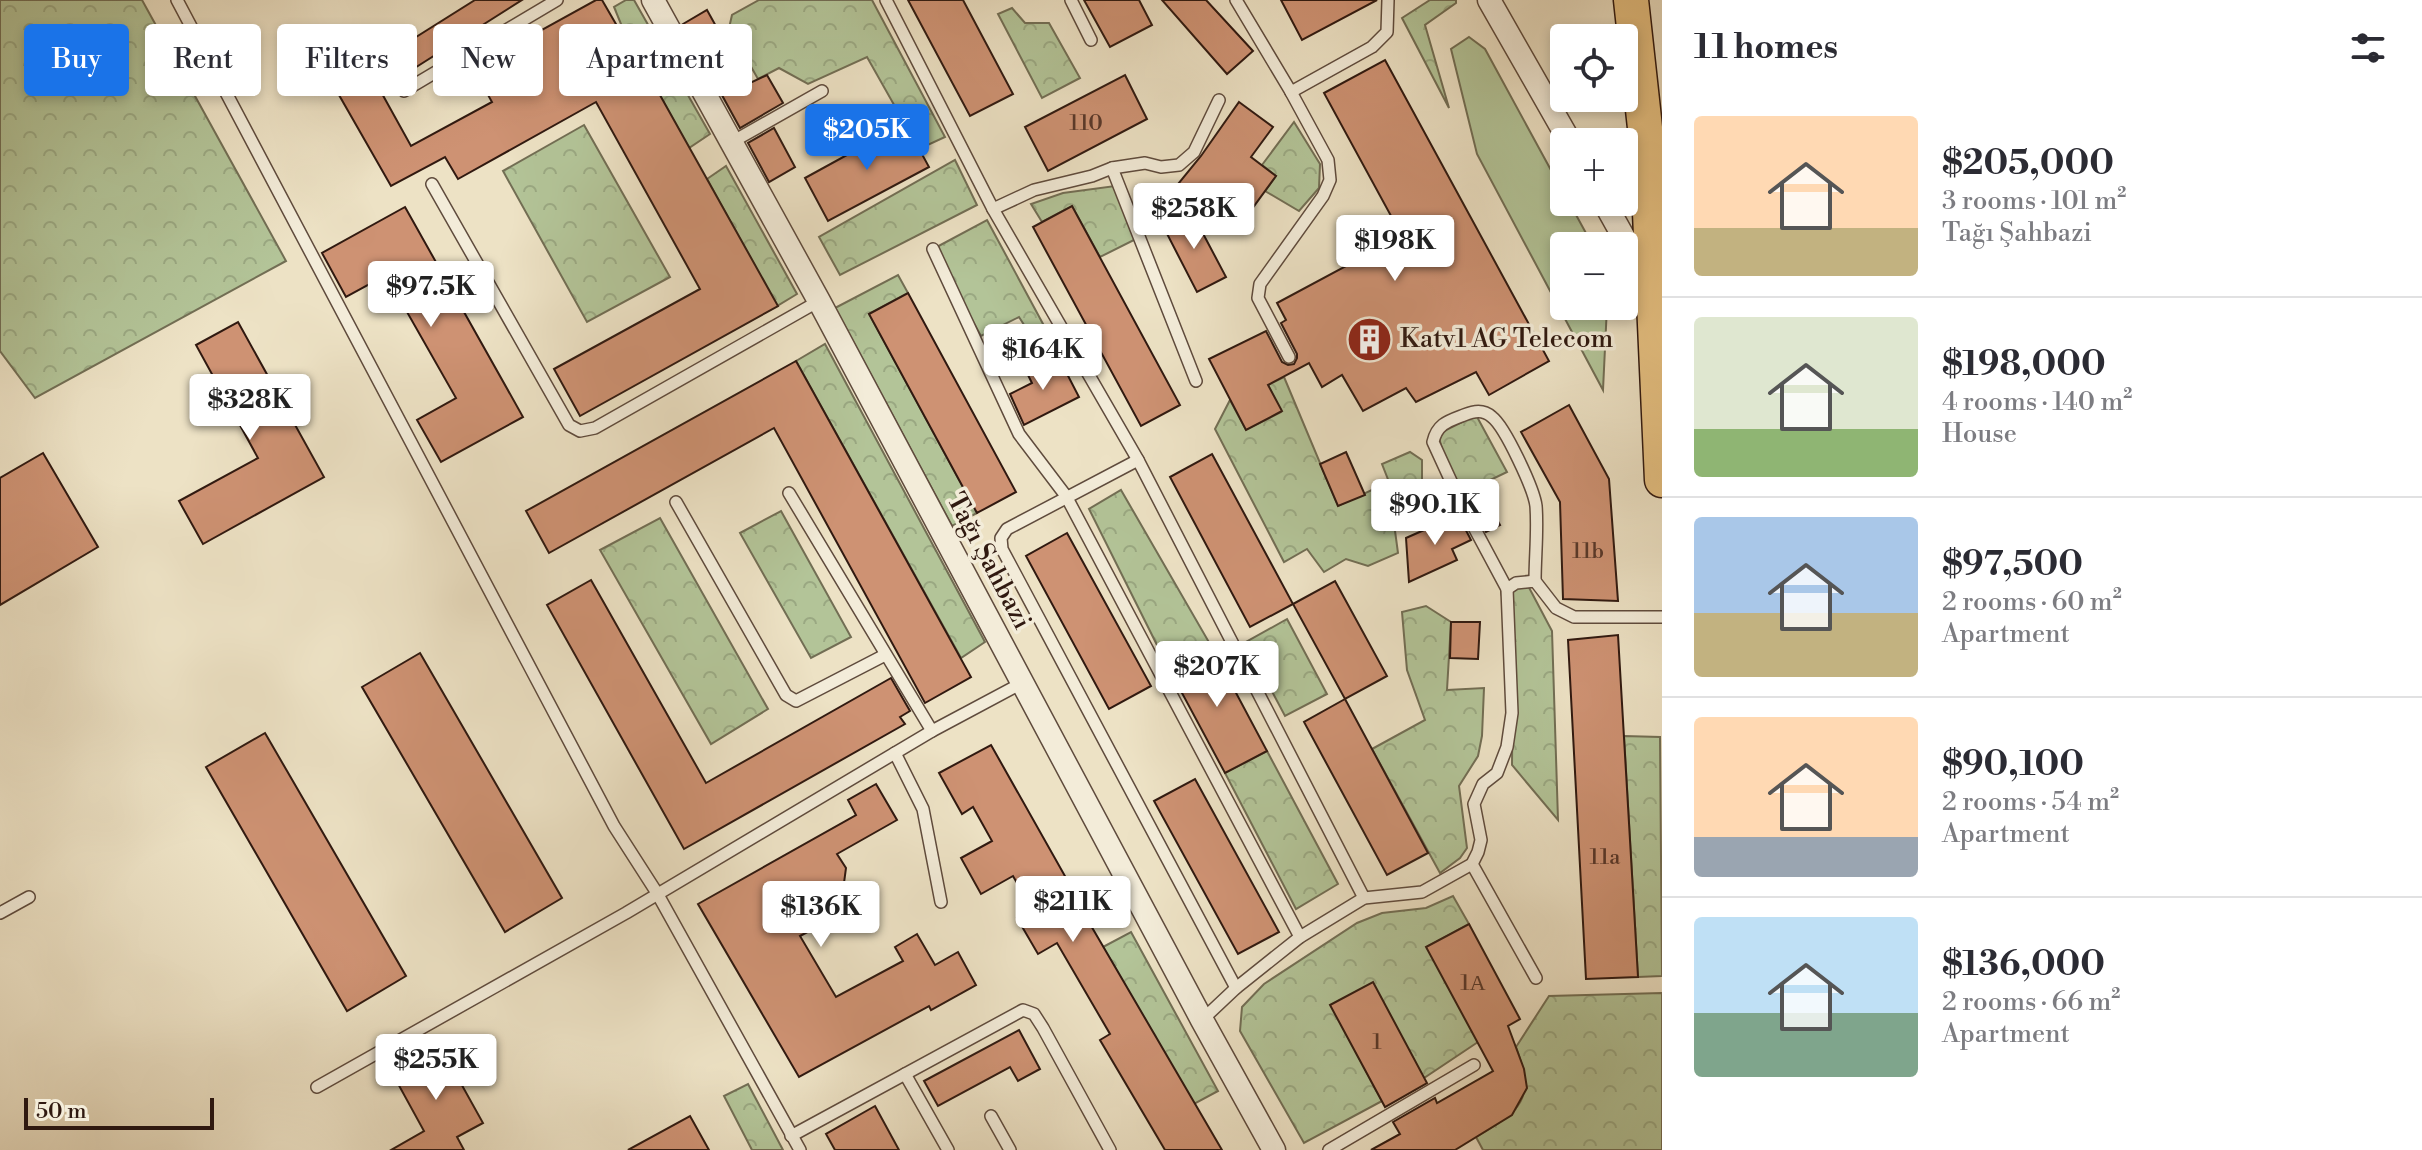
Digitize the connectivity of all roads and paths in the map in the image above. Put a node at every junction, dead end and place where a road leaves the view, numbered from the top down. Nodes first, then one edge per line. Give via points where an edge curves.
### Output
1 (177, 0) edge
2 (557, 0) edge
3 (653, 0) edge
4 (886, 0) edge
5 (1071, 0) edge
6 (1236, 0) edge
7 (1388, 0) edge
8 (1489, 0) edge
9 (1631, 0) edge
10 (1091, 40) dead end
11 (1662, 61) edge
12 (417, 83) edge
13 (822, 91) dead end
14 (1291, 92) junction
15 (1219, 100) dead end
16 (1562, 128) edge
17 (732, 142) junction
18 (1647, 146) junction
19 (1112, 168) junction
20 (432, 184) dead end
21 (993, 209) junction
22 (1612, 216) edge
23 (1662, 233) edge
24 (933, 249) dead end
25 (819, 301) junction
26 (1655, 319) junction
27 (1289, 357) dead end
28 (1196, 381) dead end
29 (1138, 460) junction
30 (1662, 480) edge
31 (789, 493) dead end
32 (1066, 496) junction
33 (676, 502) dead end
34 (1535, 581) junction
35 (1507, 589) junction
36 (1662, 617) edge
37 (885, 655) junction
38 (1022, 683) junction
39 (932, 731) junction
40 (895, 753) junction
41 (1472, 864) junction
42 (657, 893) junction
43 (29, 897) dead end
44 (1364, 898) junction
45 (941, 902) dead end
46 (0, 913) edge
47 (1300, 937) junction
48 (1536, 978) dead end
49 (1236, 988) junction
50 (1202, 1020) junction
51 (1474, 1065) dead end
52 (905, 1074) junction
53 (317, 1087) dead end
54 (991, 1116) dead end
55 (791, 1136) junction
56 (800, 1150) edge
57 (948, 1150) edge
58 (1010, 1150) edge
59 (1110, 1150) edge
60 (1274, 1150) edge
61 (1329, 1150) edge

1 - 42 lane via 599,798
2 - 12 lane
3 - 17 street, Tağı Şahbazi
4 - 21 lane
5 - 10 lane
6 - 14 lane
7 - 14 lane via 1387,32 1372,47
8 - 16 street
9 - 18 main road
11 - 18 main road
13 - 17 lane
14 - 27 lane via 1328,160 1330,180 1260,284 1258,298
15 - 19 lane via 1194,152 1179,165
17 - 25 street, Tağı Şahbazi
18 - 23 main road
18 - 26 main road
19 - 21 lane via 1034,190
19 - 28 lane
20 - 25 lane via 569,425 580,431 595,428
21 - 29 lane
22 - 26 street via 1632,252
24 - 32 lane via 1019,434
25 - 38 street, Tağı Şahbazi
26 - 30 main road
29 - 32 lane
29 - 44 lane
31 - 37 lane
32 - 47 lane
32 - 49 lane via 1007,529 1002,549
33 - 37 lane via 786,695 796,701
34 - 35 lane
34 - 35 lane via 1536,505 1528,481 1499,423 1476,410 1442,424 1433,442
34 - 36 lane via 1556,608 1574,617
35 - 41 lane via 1512,713 1497,773 1483,784 1474,804 1481,840
37 - 39 lane
38 - 39 lane
38 - 50 street, Tağı Şahbazi
39 - 40 lane
40 - 42 lane
40 - 45 lane via 923,809
41 - 44 lane via 1422,892
41 - 48 lane
42 - 53 lane
42 - 55 lane
43 - 46 lane
44 - 47 lane
47 - 49 lane
49 - 50 lane
50 - 60 street, Tağı Şahbazi
51 - 61 lane
52 - 55 lane
52 - 57 lane
52 - 59 lane via 1023,1010 1034,1014
54 - 58 lane
55 - 56 lane

